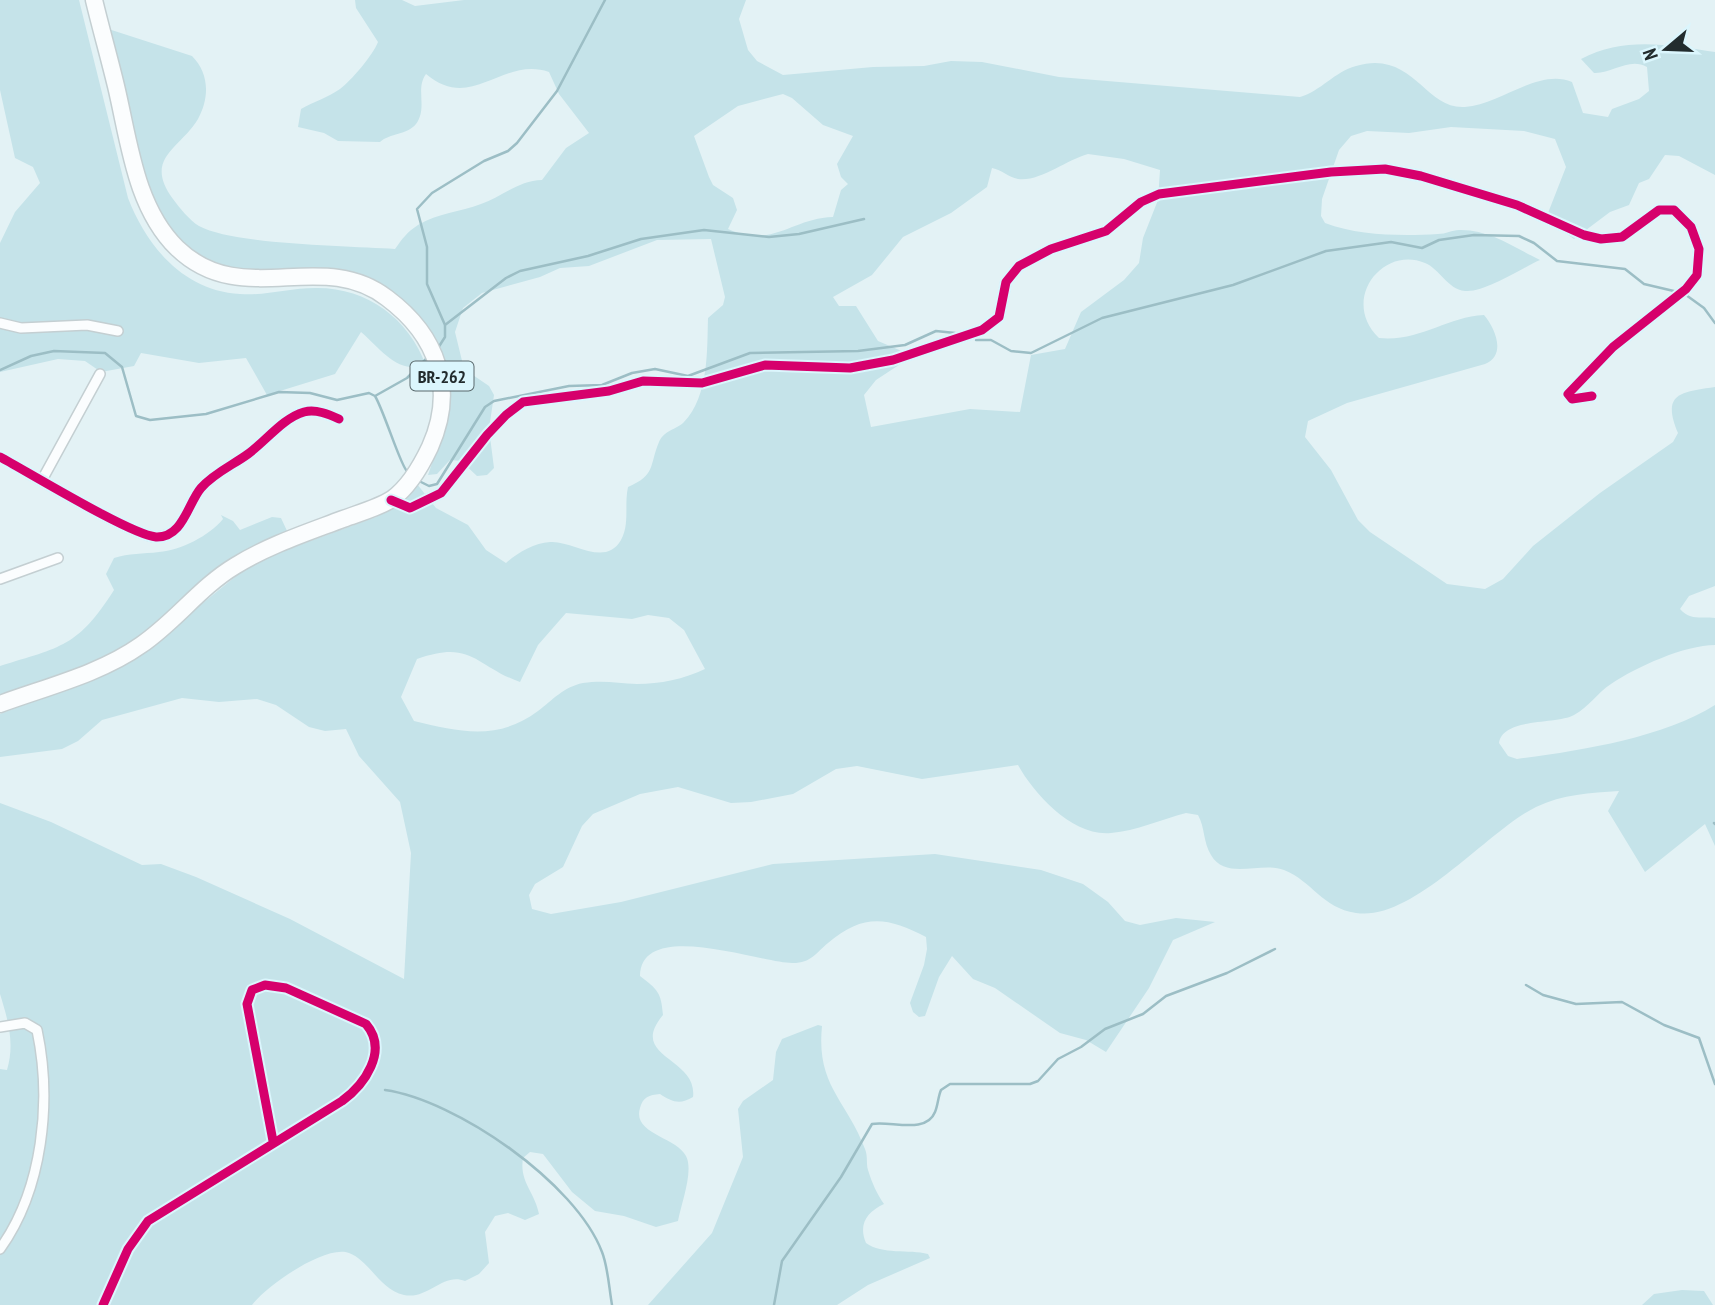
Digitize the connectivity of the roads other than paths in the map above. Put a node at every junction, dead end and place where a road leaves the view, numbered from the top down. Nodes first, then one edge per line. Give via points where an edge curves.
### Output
1 (94, 0) edge
2 (0, 323) edge
3 (118, 331) dead end
4 (100, 374) dead end
5 (1592, 396) dead end
6 (339, 419) dead end
7 (0, 457) edge
8 (42, 480) junction
9 (390, 500) junction
10 (58, 558) dead end
11 (0, 579) edge
12 (0, 704) edge
13 (0, 1027) edge
14 (273, 1141) junction
15 (0, 1249) edge
16 (103, 1305) edge

1 - 9 highway, BR-262 via 145,200 176,247 203,268 240,279 330,275 371,287 404,312 429,345 444,393 438,428 423,462
2 - 3 street via 22,328 87,325
4 - 8 street
5 - 9 street via 1572,398 1567,394 1613,347 1697,275 1697,241 1679,213 1659,210 1622,237 1601,239 1517,205 1413,174 1385,169 1331,172 1151,197 1114,227 1051,249 1019,266 1006,282 1002,309 992,325 892,360 850,368 765,365 702,383 643,381 609,391 523,402 506,415 433,499 410,508
6 - 8 street via 317,411 291,418 248,455 207,481 179,525 162,536 131,527
7 - 8 street
9 - 12 highway, BR-262 via 234,566 159,632 113,662
10 - 11 street
13 - 15 street via 25,1023 37,1030 43,1058 41,1137 26,1202
14 - 14 street via 355,1091 372,1068 373,1041 370,1029 359,1019 291,990 265,985 252,990 247,1004
14 - 16 street via 148,1221 128,1249

